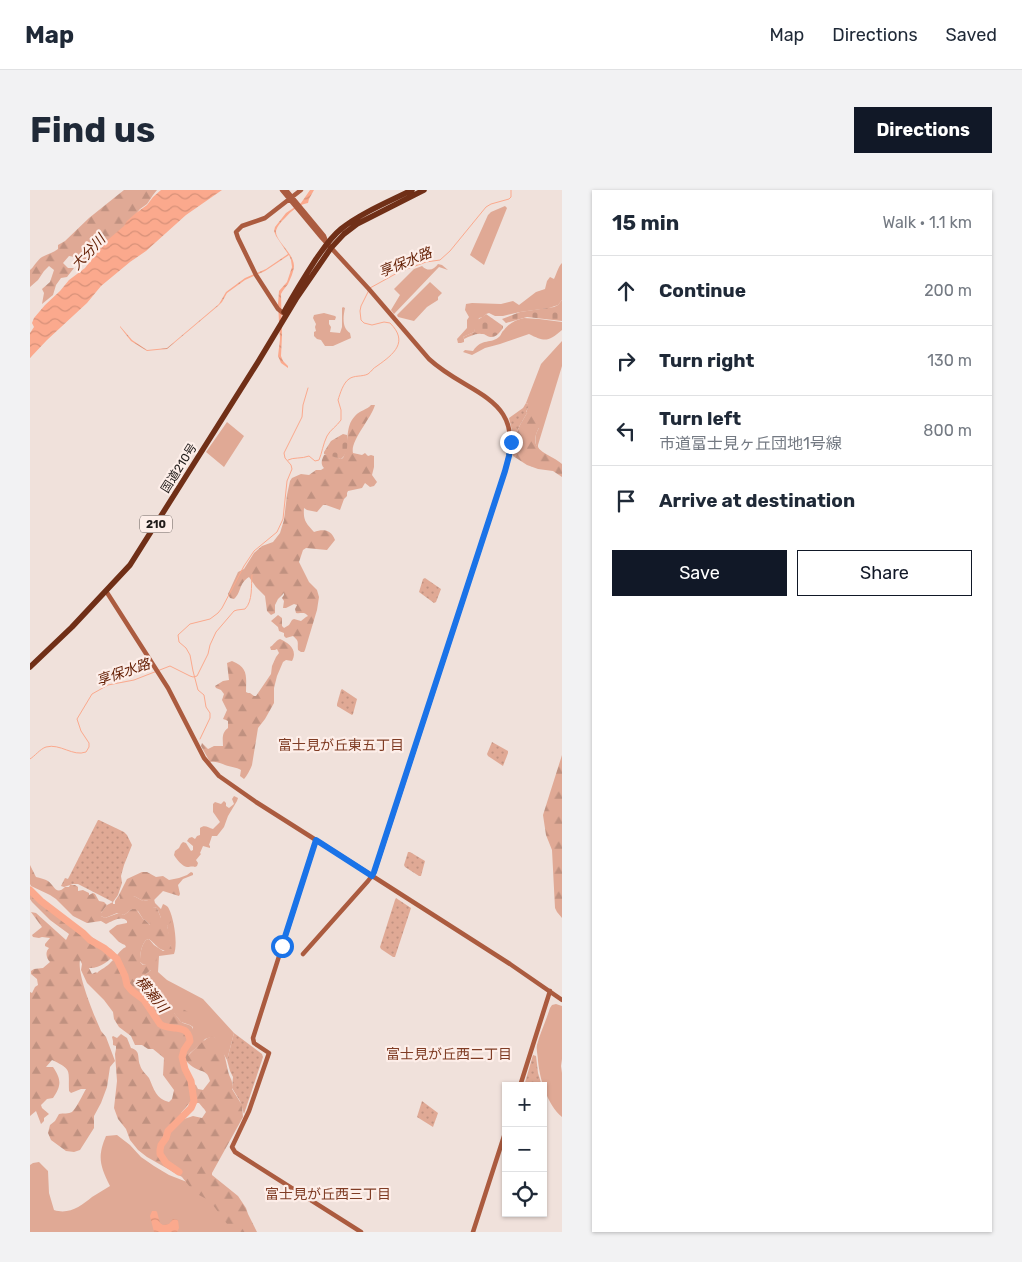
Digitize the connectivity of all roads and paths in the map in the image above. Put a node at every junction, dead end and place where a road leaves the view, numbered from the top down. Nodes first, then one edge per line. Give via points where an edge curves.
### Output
1 (282, 190) edge
2 (286, 190) edge
3 (301, 190) edge
4 (412, 190) edge
5 (424, 190) edge
6 (291, 198) junction
7 (329, 245) junction
8 (283, 313) junction
9 (258, 362) junction
10 (106, 591) junction
11 (30, 667) edge
12 (316, 840) junction
13 (372, 876) junction
14 (303, 954) dead end
15 (550, 991) junction
16 (562, 1000) edge
17 (521, 1082) edge
18 (502, 1142) edge
19 (361, 1232) edge
20 (473, 1232) edge

1 - 6 street
2 - 6 street
3 - 6 street
4 - 7 highway, 国道210号 / 210 via 349,222
5 - 7 highway, 国道210号 / 210 via 352,228
6 - 7 street
6 - 8 street via 265,218 241,227 236,233 256,275
7 - 8 highway, 国道210号 / 210
7 - 9 highway, 国道210号 / 210
7 - 13 street via 429,358 496,405 505,419 511,442 505,471
8 - 9 highway, 国道210号 / 210
9 - 10 highway, 国道210号 / 210 via 134,559
10 - 11 highway, 国道210号 / 210
10 - 12 street via 168,688 208,764 223,779
12 - 13 street
12 - 19 street via 252,1039 269,1053 232,1148
13 - 14 street
13 - 15 street
15 - 16 street
15 - 17 street
18 - 20 street

